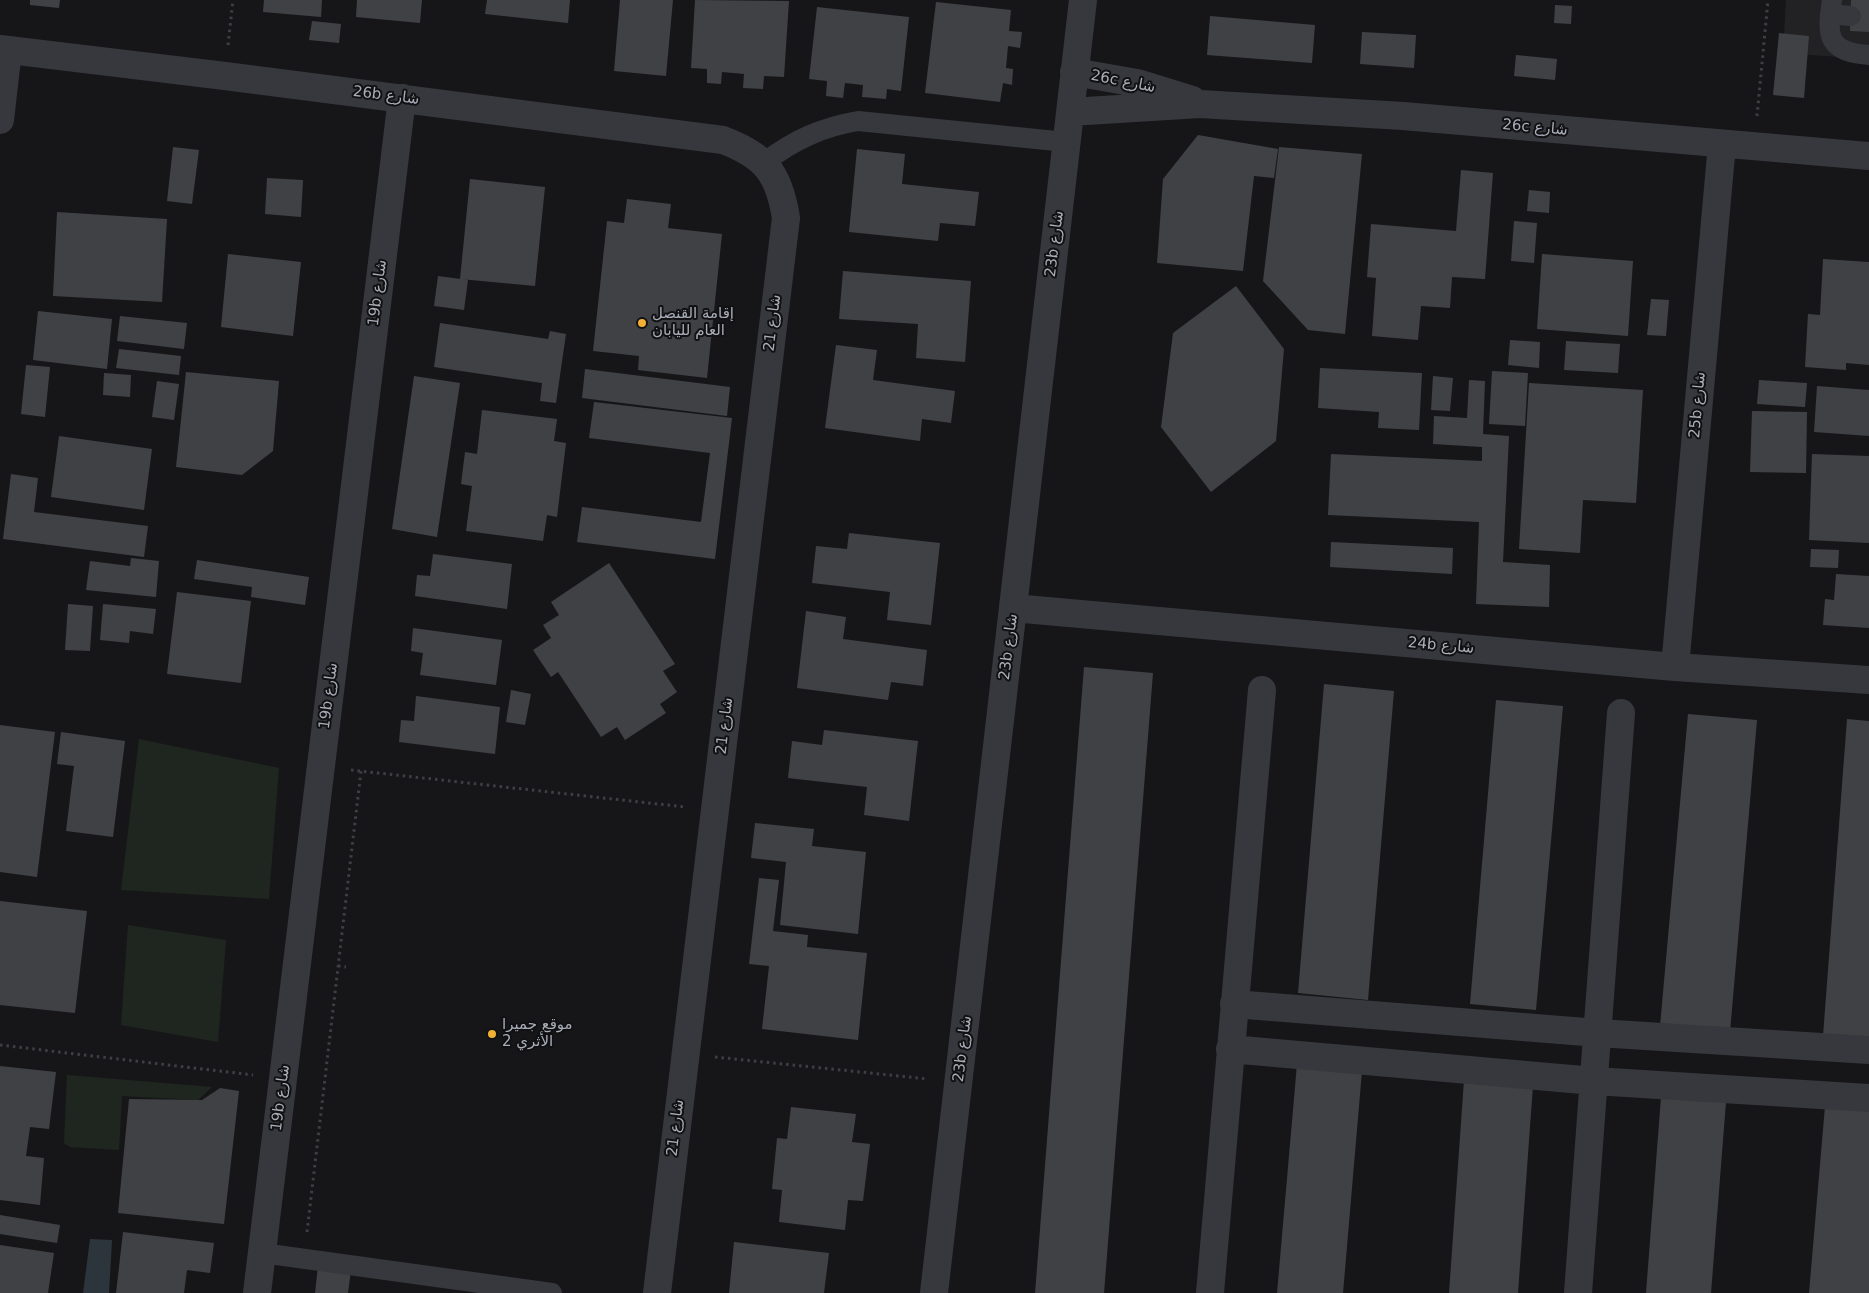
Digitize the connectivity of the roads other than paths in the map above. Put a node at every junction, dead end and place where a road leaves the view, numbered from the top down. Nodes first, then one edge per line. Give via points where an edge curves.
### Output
1 (1083, 0) edge
2 (1831, 7) edge
3 (1851, 16) dead end
4 (4, 50) edge
5 (1869, 55) edge
6 (1074, 72) junction
7 (402, 98) junction
8 (1200, 104) junction
9 (1070, 112) junction
10 (0, 120) edge
11 (1066, 142) junction
12 (1722, 144) junction
13 (1869, 156) edge
14 (765, 162) junction
15 (1013, 608) junction
16 (1675, 667) junction
17 (1869, 680) edge
18 (1262, 690) dead end
19 (1621, 713) dead end
20 (1234, 1004) junction
21 (1598, 1033) junction
22 (1230, 1049) junction
23 (1869, 1050) edge
24 (1594, 1081) junction
25 (1869, 1098) edge
26 (262, 1254) junction
27 (257, 1293) edge
28 (552, 1293) edge
29 (657, 1293) edge
30 (934, 1293) edge
31 (1210, 1293) edge
32 (1578, 1293) edge

1 - 6 street, 23b شارع
2 - 3 lane
2 - 5 lane via 1829,32 1837,46 1851,54
4 - 7 street, 26b شارع
4 - 10 street
6 - 8 street, 26c شارع via 1137,83
6 - 9 street, 23b شارع
7 - 14 street, 26b شارع via 723,140 745,148
7 - 26 street, 19b شارع
8 - 9 street, 26c شارع
8 - 12 street, 26c شارع via 1403,116
9 - 11 street, 23b شارع
11 - 14 lane via 858,121 808,134
11 - 15 street, 23b شارع
12 - 13 street, 26c شارع
12 - 16 street, 25b شارع
14 - 29 street, شارع 21 via 776,179 786,218
15 - 16 street, 24b شارع
15 - 30 street, 23b شارع
16 - 17 street, 24b شارع
18 - 20 street
19 - 21 street
20 - 21 street
20 - 22 street
21 - 23 street
21 - 24 street
22 - 24 street
22 - 31 street
24 - 25 street
24 - 32 street
26 - 27 street, 19b شارع
26 - 28 lane

